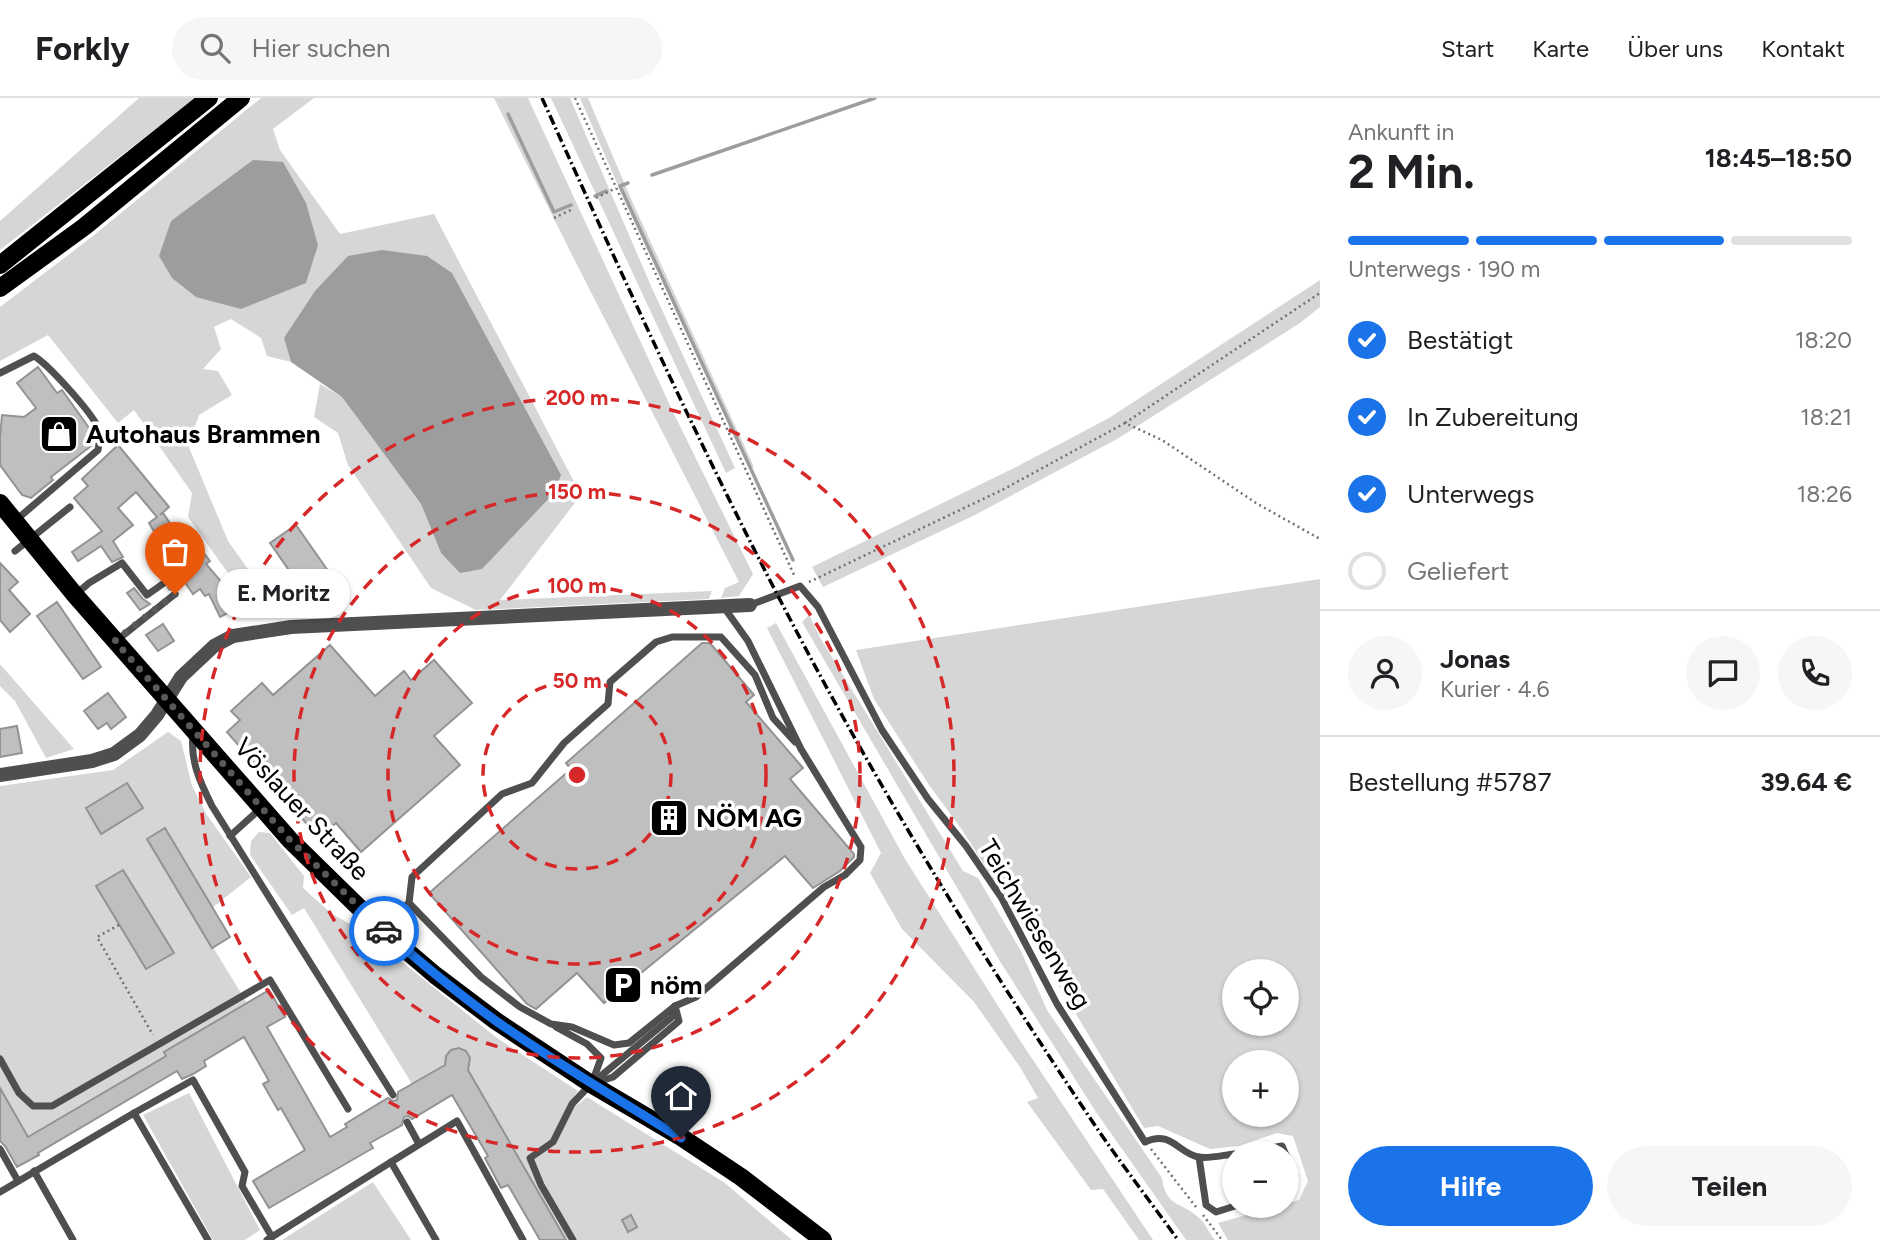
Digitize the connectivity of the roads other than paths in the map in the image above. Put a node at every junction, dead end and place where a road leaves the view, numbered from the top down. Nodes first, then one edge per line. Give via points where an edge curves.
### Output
1 (209, 98) edge
2 (241, 98) edge
3 (0, 265) edge
4 (25, 271) junction
5 (0, 288) edge
6 (0, 295) edge
7 (0, 373) edge
8 (0, 503) edge
9 (70, 507) dead end
10 (14, 521) junction
11 (22, 545) junction
12 (191, 564) dead end
13 (175, 594) dead end
14 (75, 595) junction
15 (750, 604) joint
16 (722, 605) junction
17 (115, 641) junction
18 (167, 699) junction
19 (193, 730) junction
20 (801, 750) junction
21 (0, 775) edge
22 (262, 807) junction
23 (230, 836) junction
24 (409, 903) junction
25 (380, 928) junction
26 (675, 1006) junction
27 (551, 1024) junction
28 (0, 1059) edge
29 (592, 1084) junction
30 (393, 1095) dead end
31 (348, 1109) dead end
32 (134, 1113) junction
33 (407, 1122) dead end
34 (419, 1144) junction
35 (0, 1149) edge
36 (1222, 1155) edge
37 (1199, 1157) junction
38 (391, 1163) junction
39 (34, 1171) junction
40 (18, 1181) junction
41 (0, 1192) edge
42 (1222, 1210) edge
43 (270, 1238) edge
44 (73, 1240) edge
45 (208, 1240) edge
46 (436, 1240) edge
47 (523, 1240) edge
48 (573, 1240) edge
49 (823, 1240) edge

1 - 3 main road
2 - 4 main road
4 - 5 main road
4 - 6 main road
7 - 10 lane via 34,356 46,363 95,423 100,440 98,450
8 - 10 main road, Vöslauer Straße
9 - 11 lane
10 - 11 main road, Vöslauer Straße
11 - 14 main road, Vöslauer Straße
12 - 14 lane via 147,595 122,564
13 - 17 lane
14 - 17 main road, Vöslauer Straße
15 - 16 street
15 - 37 lane, Teichwiesenweg via 800,586 818,607 882,730 1000,897 1057,1004 1145,1142 1155,1137 1167,1139
16 - 18 street via 291,627 233,636 214,646 181,677
16 - 20 lane via 748,641
17 - 18 main road, Vöslauer Straße
18 - 19 main road, Vöslauer Straße
18 - 21 street via 140,735 114,754
19 - 22 main road, Vöslauer Straße
19 - 23 lane via 191,750 198,779
20 - 24 lane via 773,718 755,675 722,637 672,637 656,642 610,682 608,704 564,743 532,783 502,794 412,877
20 - 26 lane via 860,847 860,859 696,997
22 - 23 lane
22 - 25 main road, Vöslauer Straße
23 - 30 lane
24 - 25 lane
24 - 27 lane via 481,977
25 - 29 main road, Vöslauer Straße via 496,1021
26 - 27 lane via 629,1043 614,1045 572,1027
26 - 29 lane via 679,1021 613,1077
27 - 29 lane via 587,1044 601,1058
28 - 31 lane via 19,1093 33,1106 52,1106 270,980
29 - 48 lane via 572,1104 553,1142 530,1158
29 - 49 main road, Vöslauer Straße via 741,1177
32 - 39 lane
32 - 43 lane via 193,1080 245,1172 242,1186
32 - 45 lane
33 - 34 lane
34 - 38 lane
34 - 47 lane via 457,1121
35 - 40 lane
36 - 37 lane
37 - 42 lane via 1206,1205 1216,1212
38 - 43 lane
38 - 46 lane
39 - 40 lane
39 - 44 lane
40 - 41 lane

